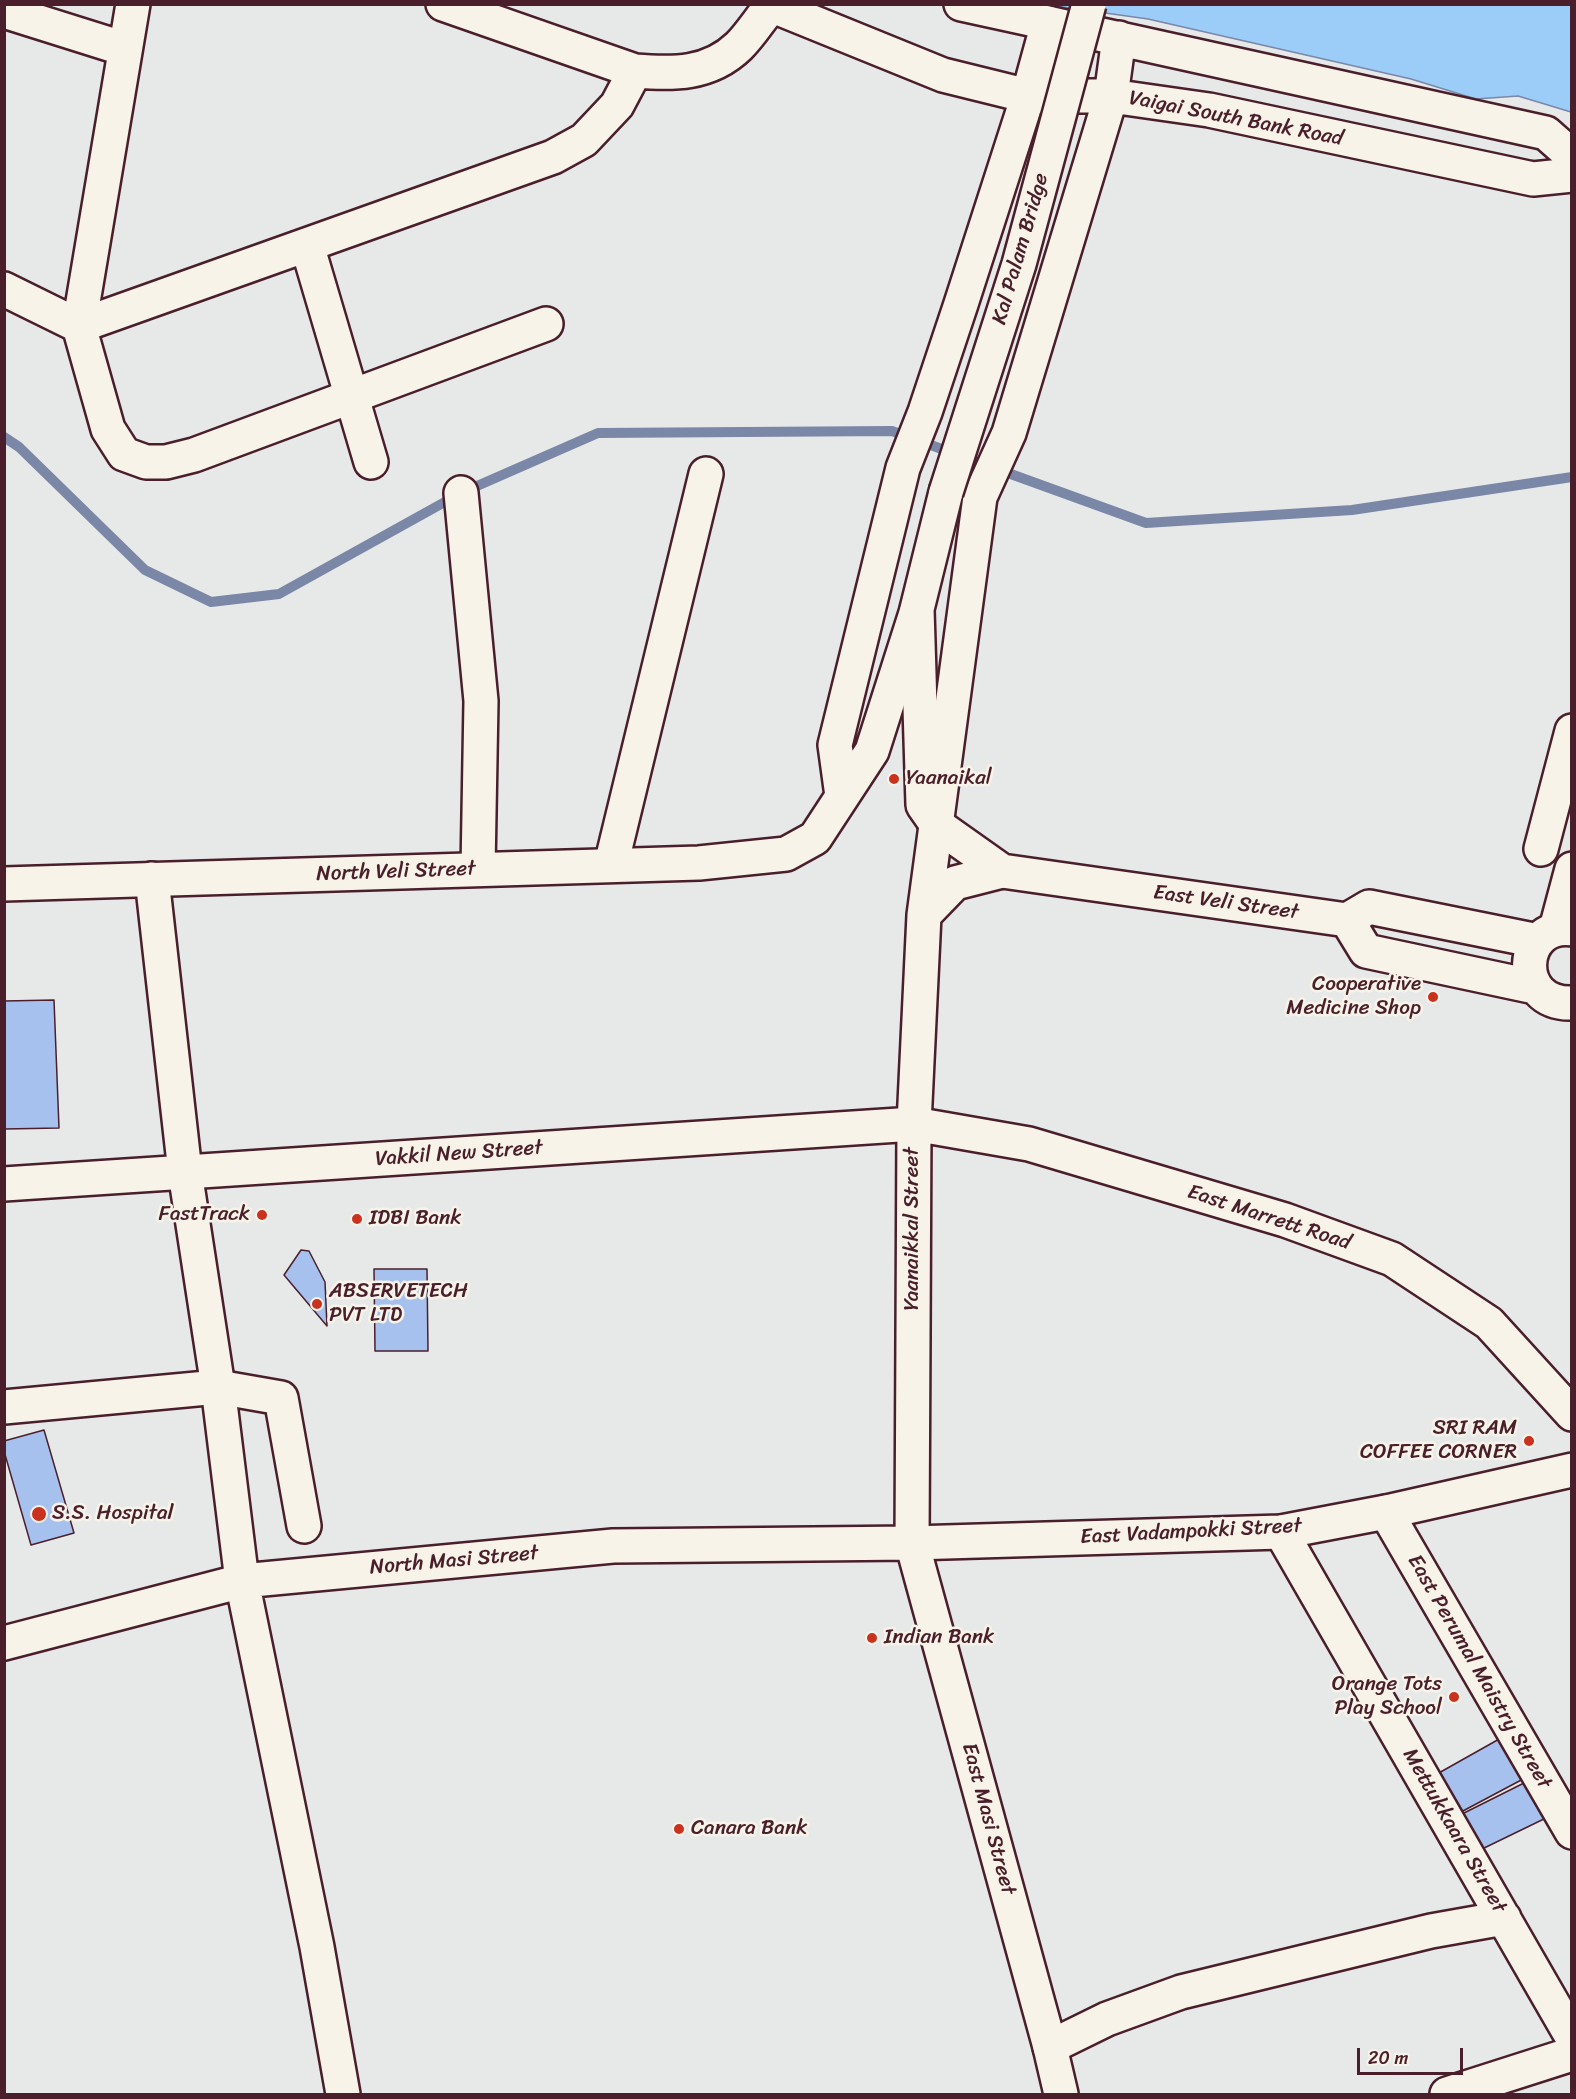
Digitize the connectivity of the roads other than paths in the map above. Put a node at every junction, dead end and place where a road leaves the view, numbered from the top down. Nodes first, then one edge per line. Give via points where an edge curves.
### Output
1 (133, 4) edge
2 (443, 4) edge
3 (961, 4) edge
4 (1089, 4) edge
5 (769, 5) edge
6 (4, 11) edge
7 (1048, 23) junction
8 (1119, 38) junction
9 (125, 49) junction
10 (635, 71) junction
11 (1028, 96) junction
12 (1111, 96) junction
13 (1572, 156) edge
14 (1572, 175) edge
15 (307, 245) junction
16 (4, 289) edge
17 (546, 324) dead end
18 (79, 326) junction
19 (351, 395) junction
20 (371, 462) dead end
21 (706, 474) dead end
22 (461, 493) dead end
23 (917, 609) junction
24 (1572, 730) edge
25 (842, 795) junction
26 (937, 825) junction
27 (1541, 849) dead end
28 (611, 866) junction
29 (478, 869) junction
30 (1572, 869) edge
31 (1002, 871) junction
32 (152, 879) junction
33 (4, 884) edge
34 (924, 915) junction
35 (1347, 920) junction
36 (1555, 933) edge
37 (1535, 987) junction
38 (1571, 1003) edge
39 (914, 1124) junction
40 (185, 1172) junction
41 (4, 1184) edge
42 (218, 1387) junction
43 (4, 1407) edge
44 (1572, 1414) edge
45 (1572, 1470) edge
46 (1386, 1512) junction
47 (304, 1526) dead end
48 (1281, 1532) junction
49 (912, 1543) junction
50 (242, 1581) junction
51 (4, 1643) edge
52 (1572, 1832) edge
53 (1504, 1918) junction
54 (1572, 2037) edge
55 (1050, 2047) junction
56 (1572, 2054) edge
57 (343, 2094) edge
58 (1061, 2094) edge
59 (1447, 2094) edge

1 - 9 main road
2 - 10 main road
3 - 7 main road
4 - 23 main road, Kal Palam Bridge, bridge via 1019,264 946,492
5 - 10 main road via 738,47 715,63 696,71 667,74
5 - 11 main road, Vaigai South Bank Road via 943,75
6 - 9 main road
7 - 8 main road
7 - 11 main road
8 - 12 main road, Yaanaikkal Street
8 - 13 main road via 1546,133
9 - 18 main road
10 - 15 main road via 616,105 584,140 553,157
11 - 12 main road, Vaigai South Bank Road
11 - 25 main road via 925,412 903,468 835,745
12 - 14 main road, Vaigai South Bank Road via 1209,110 1533,179
12 - 26 main road, Yaanaikkal Street via 1009,433 980,497
15 - 18 main road
15 - 19 main road
16 - 18 main road
17 - 19 main road
18 - 19 main road via 108,429 124,454 146,462 194,455
19 - 20 main road
21 - 28 main road
22 - 29 main road via 482,701
23 - 25 main road via 872,751
23 - 26 main road via 923,804
24 - 27 main road
25 - 28 main road, North Veli Street via 815,838 786,854 699,863
26 - 31 main road
26 - 34 main road, Yaanaikkal Street
28 - 29 main road, North Veli Street
29 - 32 main road, North Veli Street
30 - 36 main road
31 - 34 main road, East Veli Street via 954,883
31 - 35 main road, East Veli Street
32 - 33 main road, North Veli Street
32 - 40 main road
34 - 39 main road, Yaanaikkal Street
35 - 36 main road via 1369,907
35 - 37 main road via 1366,951
36 - 37 main road via 1531,951 1528,963
37 - 38 main road via 1551,999
39 - 40 main road, Vakkil New Street
39 - 44 main road, East Marrett Road via 1029,1144 1285,1221 1392,1259 1489,1323
39 - 49 main road, Yaanaikkal Street
40 - 41 main road, Vakkil New Street
40 - 42 main road
42 - 43 main road
42 - 47 main road via 281,1398
42 - 50 main road
45 - 46 main road, East Vadampokki Street
46 - 48 main road, East Vadampokki Street
46 - 52 main road, East Perumal Maistry Street
48 - 49 main road, East Vadampokki Street
48 - 53 main road, Mettukkaara Street
49 - 50 main road, North Masi Street via 613,1546
49 - 55 main road, East Masi Street
50 - 51 main road, North Masi Street
50 - 57 main road
53 - 54 main road, Mettukkaara Street
53 - 55 main road via 1431,1931 1181,1992 1107,2019
55 - 58 main road, East Masi Street
56 - 59 main road

